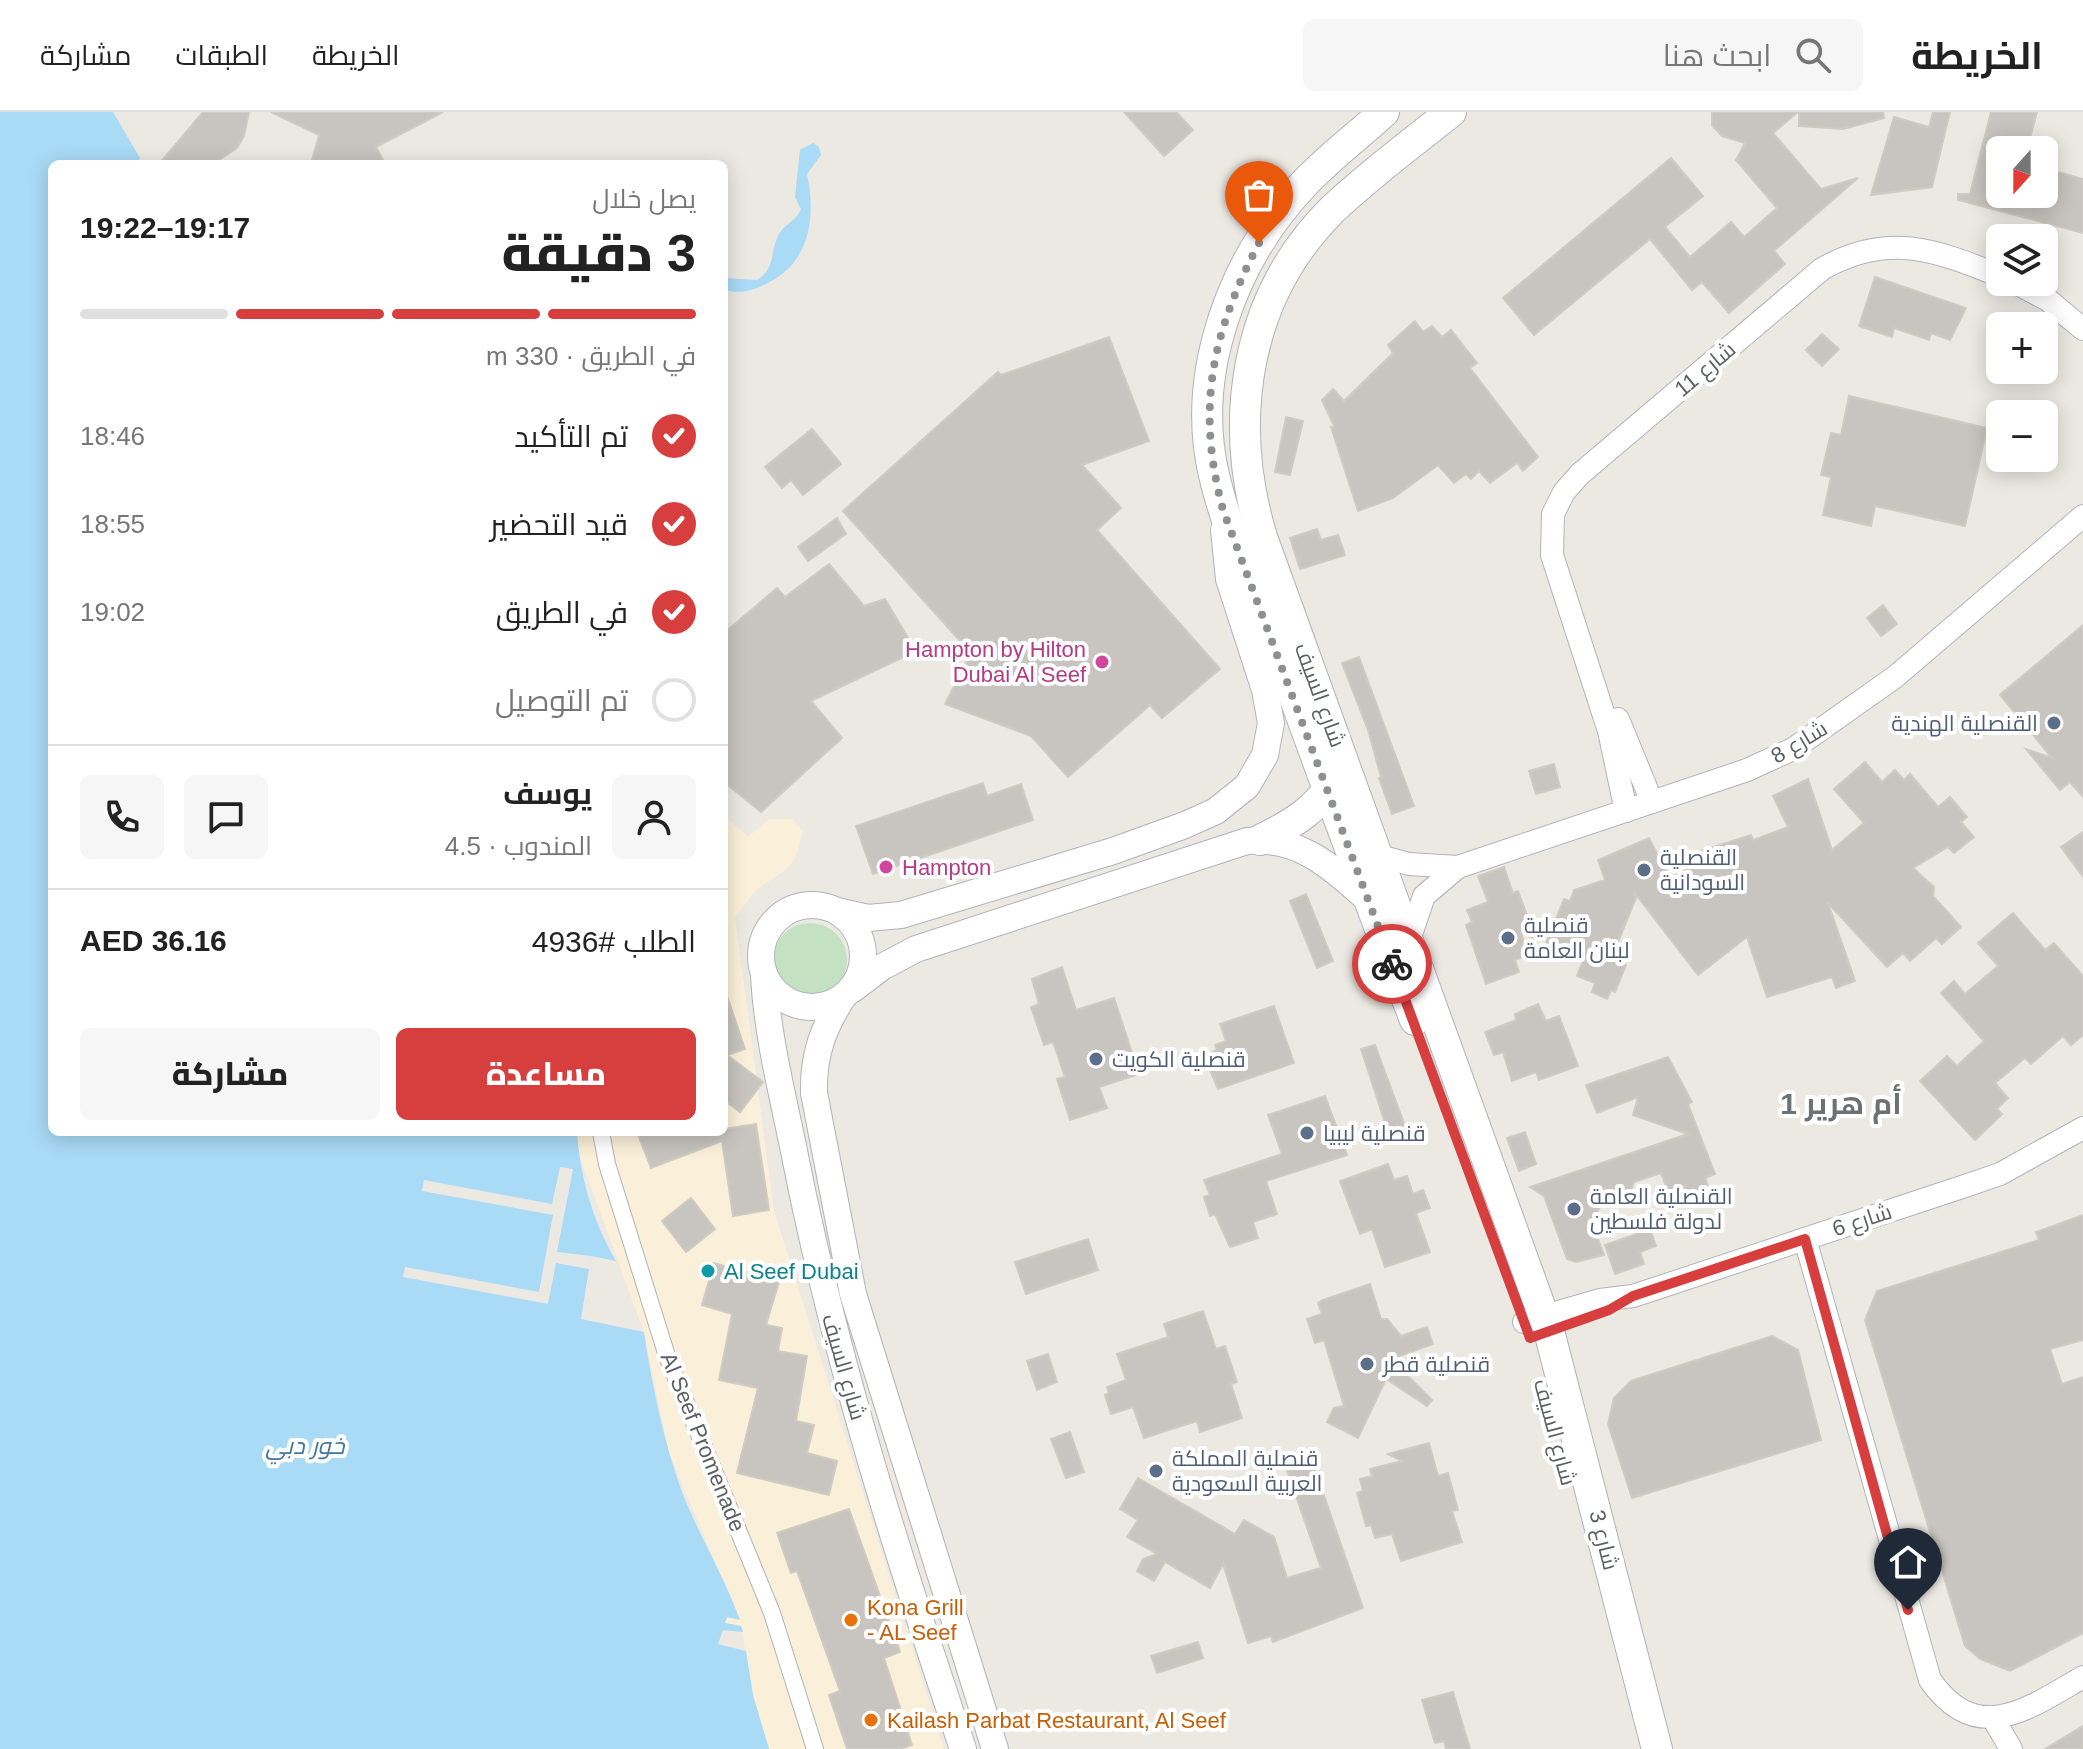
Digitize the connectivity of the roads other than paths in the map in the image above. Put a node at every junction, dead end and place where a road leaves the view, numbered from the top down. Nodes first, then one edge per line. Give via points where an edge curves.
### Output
1 (1384, 112) edge
2 (1451, 112) edge
3 (1986, 271) edge
4 (2040, 296) edge
5 (2083, 329) edge
6 (1223, 510) junction
7 (2083, 516) edge
8 (1580, 638) junction
9 (1342, 756) junction
10 (1328, 790) junction
11 (1652, 802) junction
12 (1626, 811) junction
13 (1260, 840) junction
14 (1376, 855) junction
15 (1458, 867) junction
16 (1365, 897) junction
17 (837, 911) junction
18 (1408, 944) junction
19 (764, 975) junction
20 (848, 993) junction
21 (2083, 1128) edge
22 (602, 1136) edge
23 (1805, 1239) junction
24 (1537, 1327) junction
25 (2083, 1677) edge
26 (1993, 1718) junction
27 (815, 1749) edge
28 (963, 1749) edge
29 (995, 1749) edge
30 (1638, 1749) edge
31 (1657, 1749) edge
32 (2011, 1749) edge

1 - 6 main road, شارع السيف via 1281,211 1235,288 1213,360 1209,397 1213,471
2 - 9 main road, شارع السيف via 1312,232 1270,298 1250,364 1243,433 1253,505
3 - 8 street, شارع 11 via 1913,248 1866,249 1844,256 1580,474 1564,492 1550,534
4 - 5 street
6 - 10 main road, شارع السيف
6 - 17 street, شارع السيف via 1229,579 1271,723 1265,755 1247,786 1205,816 1113,851 885,918
7 - 11 street, شارع 8 via 1895,677 1803,743 1765,763
8 - 11 street, شارع 11
8 - 12 street, شارع 11
9 - 10 main road
9 - 14 main road, شارع السيف
10 - 13 main road via 1304,815
10 - 16 main road, شارع السيف
11 - 12 street, شارع 8
12 - 15 street, شارع 8
13 - 16 street, شارع السيف via 1310,853
13 - 20 street, شارع السيف via 1233,844 928,944 897,957
14 - 15 street, شارع 8 via 1409,864
14 - 18 main road, شارع السيف
15 - 18 street, شارع 8 via 1424,896
16 - 24 main road, شارع السيف
17 - 19 street, شارع السيف via 808,905 781,915 765,936
17 - 20 street, شارع السيف via 856,929 864,953
18 - 24 main road, شارع السيف
19 - 20 street, شارع السيف via 781,996 805,1007 832,1004
19 - 28 street, شارع السيف via 790,1131 833,1332
20 - 29 street, شارع السيف via 822,1032 813,1072 846,1260 876,1374
21 - 23 street, شارع 6 via 2000,1174
22 - 27 street, Al Seef Promenade via 667,1356 772,1613
23 - 24 street, شارع 6 via 1633,1296 1609,1310
23 - 26 street via 1930,1680 1956,1709
24 - 30 main road, شارع السيف
24 - 31 main road, شارع 3
25 - 26 street via 2029,1709
26 - 32 street

